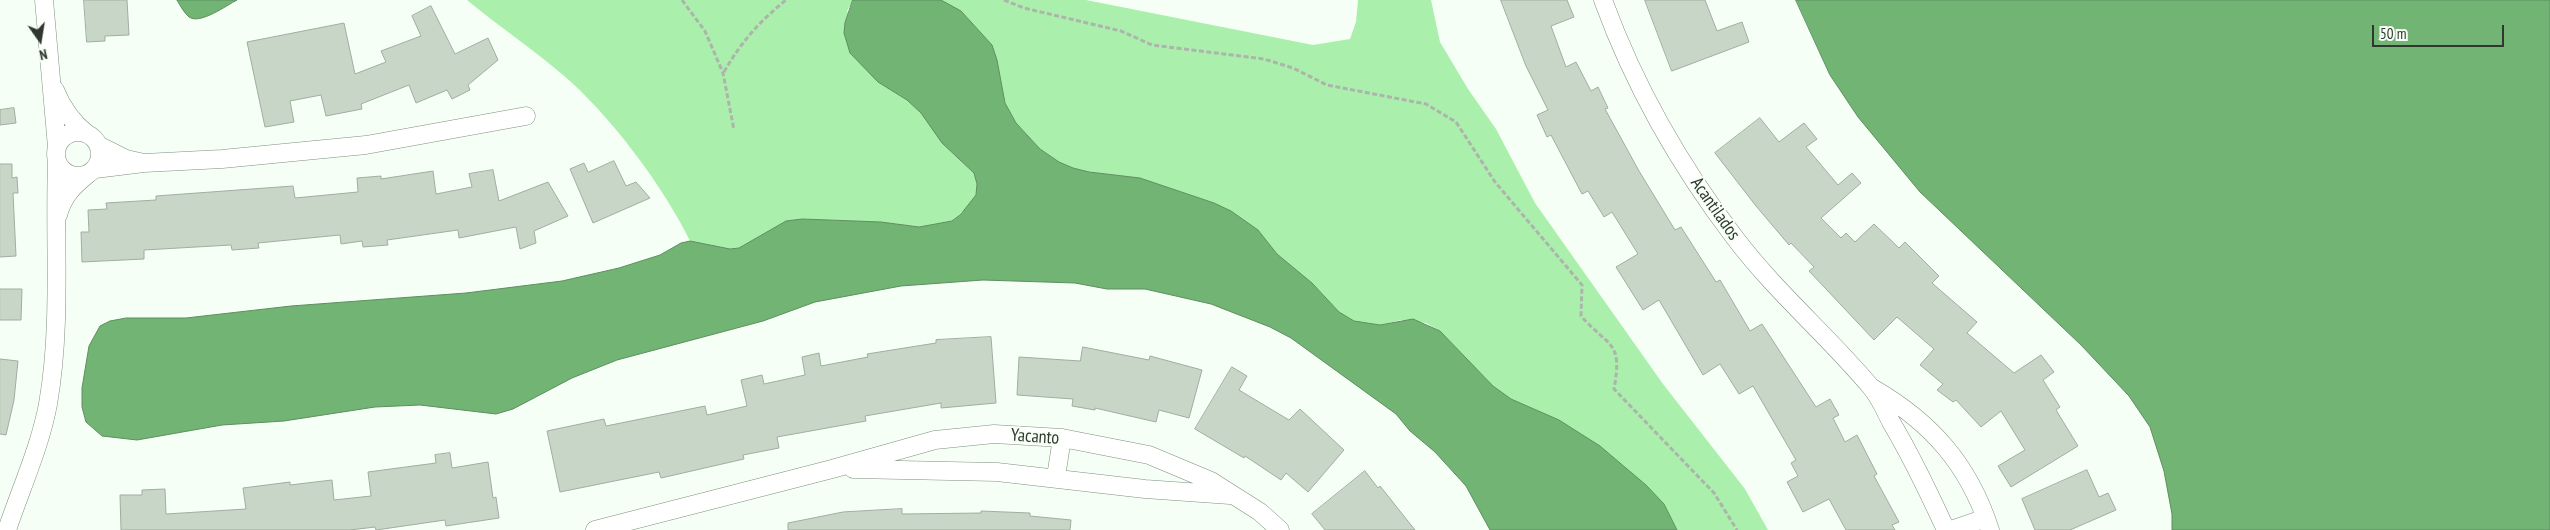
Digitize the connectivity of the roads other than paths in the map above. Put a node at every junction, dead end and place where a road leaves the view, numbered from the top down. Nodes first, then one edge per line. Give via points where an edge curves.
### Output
1 (44, 0) edge
2 (1603, 0) edge
3 (50, 77) junction
4 (526, 116) dead end
5 (92, 139) junction
6 (57, 154) junction
7 (144, 163) junction
8 (91, 171) junction
9 (55, 230) junction
10 (1871, 387) junction
11 (1062, 438) junction
12 (832, 469) junction
13 (1056, 477) junction
14 (1231, 495) junction
15 (1988, 524) edge
16 (10, 526) edge
17 (595, 530) edge
18 (1280, 530) edge
19 (1946, 530) edge
20 (1951, 530) edge

1 - 3 street
2 - 10 street, Acantilados via 1660,125 1707,200 1768,278
3 - 5 street via 75,125
3 - 6 street
4 - 7 street via 366,145
5 - 6 street via 72,133 66,136
5 - 7 street via 126,158
5 - 8 street via 100,157
6 - 8 street via 66,173 80,176
6 - 9 street
7 - 8 street
8 - 9 street via 74,184 64,198
9 - 16 street via 55,354 48,405
10 - 15 street, Acantilados via 1902,406 1946,447 1970,481
10 - 19 street, Acantilados via 1917,465
11 - 12 street, Yacanto via 994,434 935,440
11 - 13 street
11 - 14 street, Yacanto via 1149,455 1196,473
12 - 13 street, Yacanto via 988,472
12 - 17 street, Yacanto
13 - 14 street, Yacanto via 1145,489
14 - 18 street, Yacanto via 1260,512
15 - 20 street

